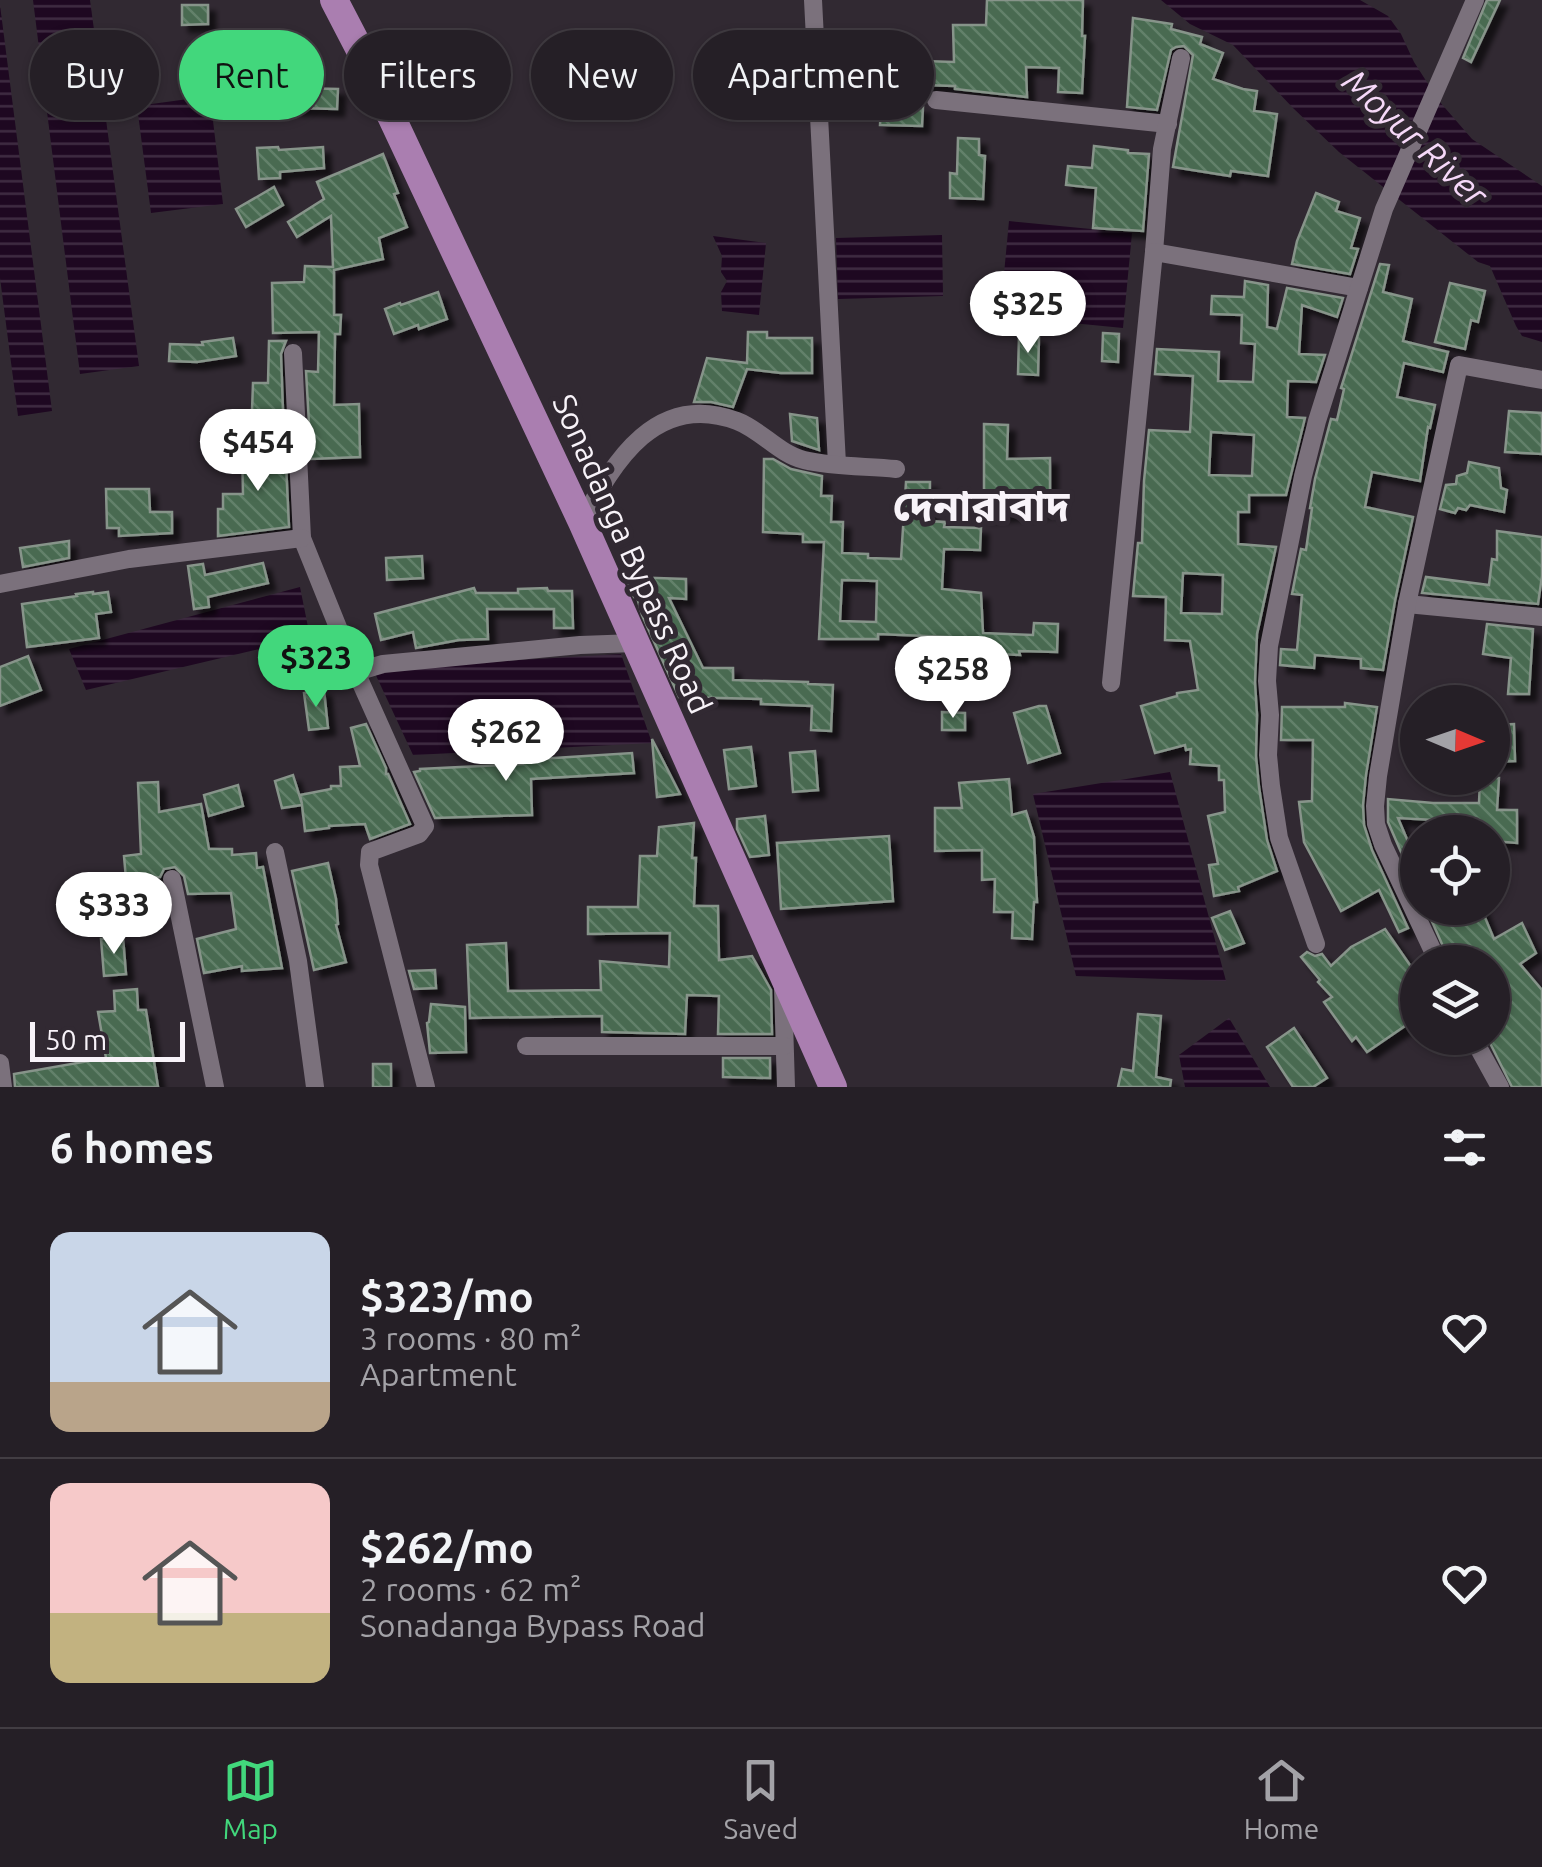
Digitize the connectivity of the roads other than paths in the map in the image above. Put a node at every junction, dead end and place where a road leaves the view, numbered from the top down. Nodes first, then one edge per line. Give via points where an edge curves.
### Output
1 (334, 0) edge
2 (813, 0) edge
3 (1475, 0) edge
4 (1181, 58) dead end
5 (936, 100) dead end
6 (1168, 124) junction
7 (1154, 252) junction
8 (1359, 288) junction
9 (293, 353) dead end
10 (1542, 380) edge
11 (837, 464) junction
12 (896, 469) dead end
13 (582, 522) junction
14 (302, 538) junction
15 (0, 584) edge
16 (1407, 604) junction
17 (1542, 617) edge
18 (635, 643) junction
19 (356, 672) junction
20 (1111, 683) dead end
21 (275, 852) dead end
22 (172, 879) dead end
23 (1316, 944) dead end
24 (1430, 945) edge
25 (783, 975) junction
26 (526, 1046) dead end
27 (784, 1046) junction
28 (1482, 1055) edge
29 (0, 1063) edge
30 (3, 1087) edge
31 (215, 1087) edge
32 (315, 1087) edge
33 (426, 1087) edge
34 (786, 1087) edge
35 (833, 1087) edge
36 (1500, 1087) edge

1 - 13 main road, Sonadanga Bypass Road
2 - 11 street
3 - 8 street via 1384,208
4 - 6 street
5 - 6 street
6 - 7 street
7 - 8 street
7 - 20 street
8 - 23 street via 1307,458 1268,646 1270,786 1279,838
9 - 14 street
10 - 16 street via 1459,365
11 - 12 street
11 - 13 street via 800,459 741,422 707,412 678,415 628,450
13 - 18 main road, Sonadanga Bypass Road
14 - 15 street via 129,559
14 - 19 street
16 - 17 street
16 - 24 street via 1376,824
18 - 19 street via 382,664
18 - 25 main road, Sonadanga Bypass Road
19 - 33 street via 425,826 370,852 370,864
21 - 32 street
22 - 31 street
25 - 27 street
25 - 35 main road, Sonadanga Bypass Road
26 - 27 street
27 - 34 street
28 - 36 street
29 - 30 street

